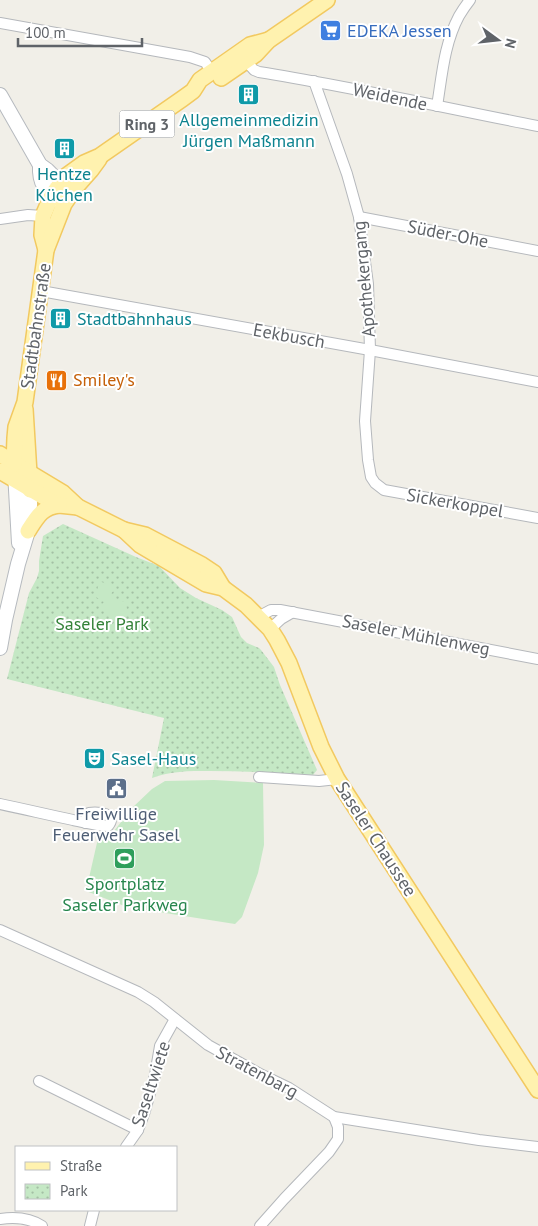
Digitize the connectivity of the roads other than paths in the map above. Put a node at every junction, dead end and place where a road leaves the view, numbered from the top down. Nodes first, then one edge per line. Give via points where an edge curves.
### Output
1 (327, 0) edge
2 (470, 0) edge
3 (0, 23) edge
4 (269, 40) junction
5 (246, 61) junction
6 (212, 72) junction
7 (314, 81) junction
8 (193, 91) junction
9 (0, 95) edge
10 (437, 106) junction
11 (538, 126) edge
12 (62, 194) junction
13 (43, 216) junction
14 (359, 217) junction
15 (0, 219) edge
16 (46, 250) junction
17 (538, 251) edge
18 (41, 292) junction
19 (370, 350) junction
20 (538, 382) edge
21 (25, 402) junction
22 (0, 454) edge
23 (14, 464) junction
24 (0, 471) edge
25 (30, 473) junction
26 (15, 481) junction
27 (375, 483) joint
28 (30, 490) junction
29 (59, 505) junction
30 (78, 507) junction
31 (538, 518) edge
32 (28, 531) junction
33 (18, 564) junction
34 (293, 612) junction
35 (258, 617) junction
36 (270, 629) junction
37 (0, 648) edge
38 (538, 659) edge
39 (259, 777) dead end
40 (338, 779) junction
41 (0, 804) edge
42 (85, 822) dead end
43 (0, 930) edge
44 (175, 1019) junction
45 (39, 1081) dead end
46 (538, 1090) edge
47 (334, 1117) junction
48 (138, 1130) junction
49 (127, 1146) edge
50 (538, 1147) edge
51 (94, 1211) edge
52 (0, 1219) edge
53 (42, 1226) edge
54 (90, 1226) edge
55 (260, 1226) edge

1 - 4 main road, Ring 3
2 - 10 street via 451,35
3 - 6 street via 190,57 205,62
4 - 5 main road, Ring 3
4 - 6 main road, Ring 3 via 250,46
5 - 7 street, Weidende via 259,72
5 - 8 main road, Ring 3 via 207,87
6 - 8 main road, Ring 3 via 200,80
7 - 10 street, Weidende
7 - 14 street, Apothekergang
8 - 12 main road, Ring 3 via 66,176
9 - 12 main road via 40,165 42,182
10 - 11 street, Weidende
12 - 13 main road, Stadtbahnstraße / Ring 3
12 - 16 main road, Stadtbahnstraße / Ring 3
13 - 15 street
13 - 16 main road, Stadtbahnstraße / Ring 3 via 42,236
14 - 17 street, Süder-Ohe
14 - 19 street, Apothekergang via 368,284
16 - 18 main road, Stadtbahnstraße / Ring 3
18 - 19 street, Eekbusch
18 - 21 main road, Stadtbahnstraße / Ring 3
19 - 20 street, Eekbusch
19 - 27 street, Apothekergang via 365,421 368,460
21 - 23 main road, Stadtbahnstraße / Ring 3 via 14,438
21 - 25 main road, Stadtbahnstraße / Ring 3
22 - 23 main road, Saseler Chaussee
23 - 25 main road, Saseler Chaussee
23 - 26 main road, Stadtbahnstraße / Ring 3
24 - 26 main road, Saseler Chaussee
25 - 28 main road, Stadtbahnstraße / Ring 3
25 - 30 main road, Saseler Chaussee via 63,493
26 - 28 main road, Saseler Chaussee
26 - 33 main road, Stadtbahnstraße
27 - 31 street, Sickerkoppel via 384,490
28 - 29 main road, Saseler Chaussee
28 - 32 main road, Stadtbahnstraße
29 - 30 main road, Saseler Chaussee
29 - 32 main road via 42,512
30 - 35 main road, Saseler Chaussee via 124,530 140,545 206,584 223,588
32 - 33 main road, Stadtbahnstraße
33 - 37 main road, Stadtbahnstraße
34 - 35 street, Saseler Mühlenweg via 271,610
34 - 36 street
34 - 38 street, Saseler Mühlenweg
35 - 36 main road, Saseler Chaussee
36 - 40 main road, Saseler Chaussee via 289,663 321,747
39 - 40 street
40 - 46 main road, Saseler Chaussee
41 - 42 street
43 - 44 street, Stratenbarg via 138,992
44 - 47 street, Stratenbarg via 208,1045 289,1088
44 - 48 street, Saseltwiete via 160,1046 155,1075
45 - 48 street
47 - 50 street, Stratenbarg
47 - 55 street via 338,1139
48 - 49 street, Saseltwiete
51 - 54 street
52 - 53 street via 25,1220

